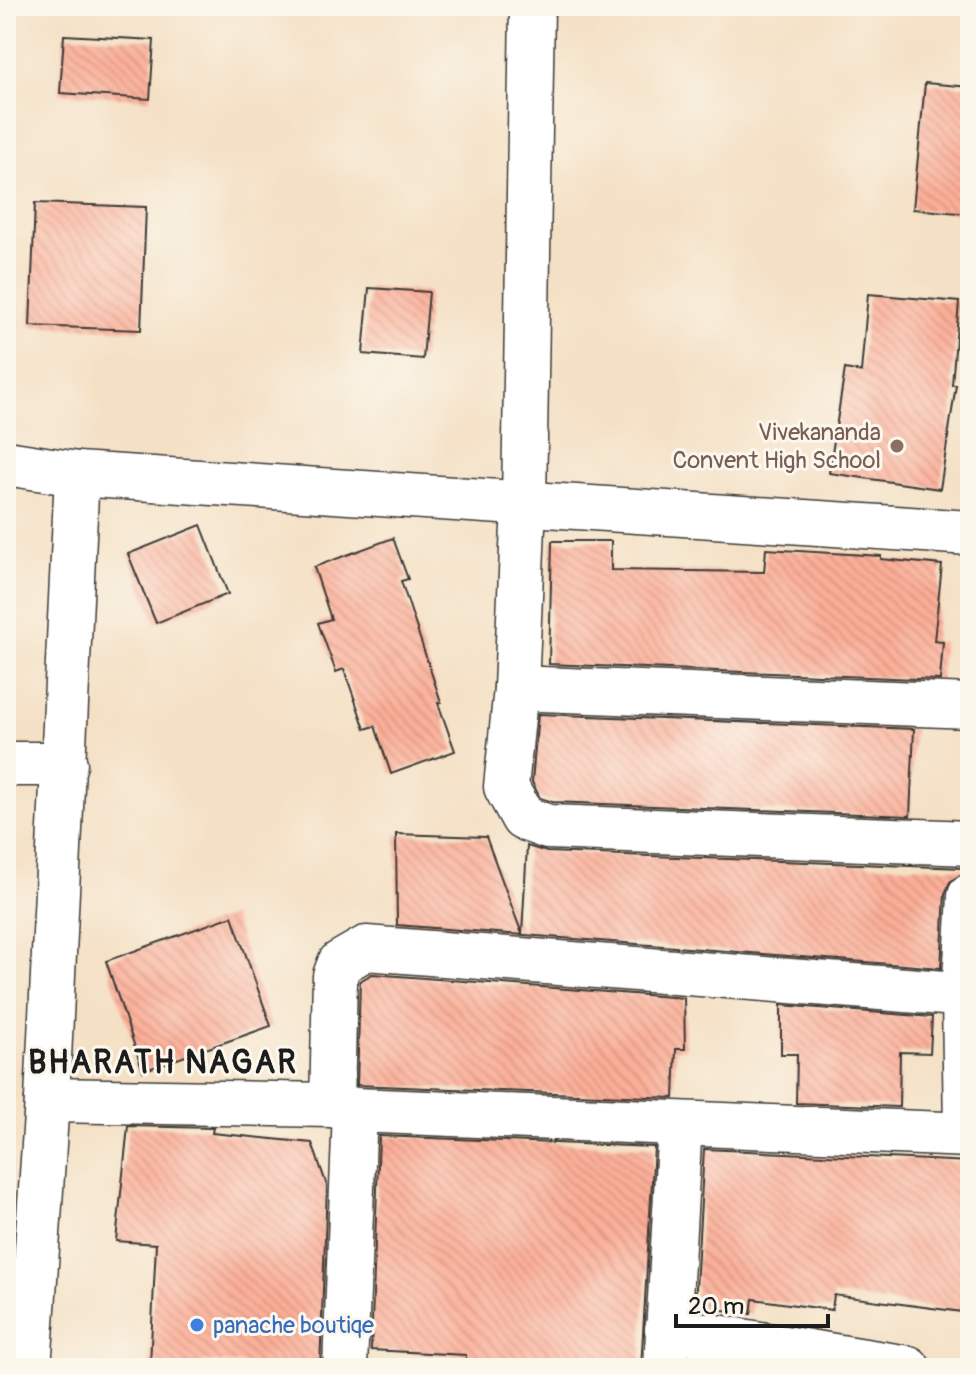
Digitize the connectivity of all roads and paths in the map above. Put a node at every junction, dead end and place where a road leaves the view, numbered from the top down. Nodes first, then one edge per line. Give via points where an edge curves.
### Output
1 (532, 6) edge
2 (6, 463) edge
3 (77, 474) junction
4 (524, 503) junction
5 (970, 533) edge
6 (516, 688) junction
7 (970, 706) edge
8 (6, 764) edge
9 (65, 764) junction
10 (970, 843) edge
11 (970, 896) edge
12 (967, 995) edge
13 (47, 1100) junction
14 (344, 1107) junction
15 (680, 1124) junction
16 (968, 1134) edge
17 (667, 1348) edge
18 (29, 1368) edge
19 (345, 1368) edge
20 (908, 1368) edge

1 - 4 street
2 - 3 street
3 - 4 street
3 - 9 street
4 - 5 street
4 - 6 street
6 - 7 street
6 - 10 street via 506,787 523,818 548,827
8 - 9 street
9 - 13 street
11 - 12 street
12 - 14 street via 366,948 340,963 335,976
12 - 16 street
13 - 14 street
13 - 18 street
14 - 15 street
14 - 19 street
15 - 16 street
15 - 17 street
17 - 20 street

